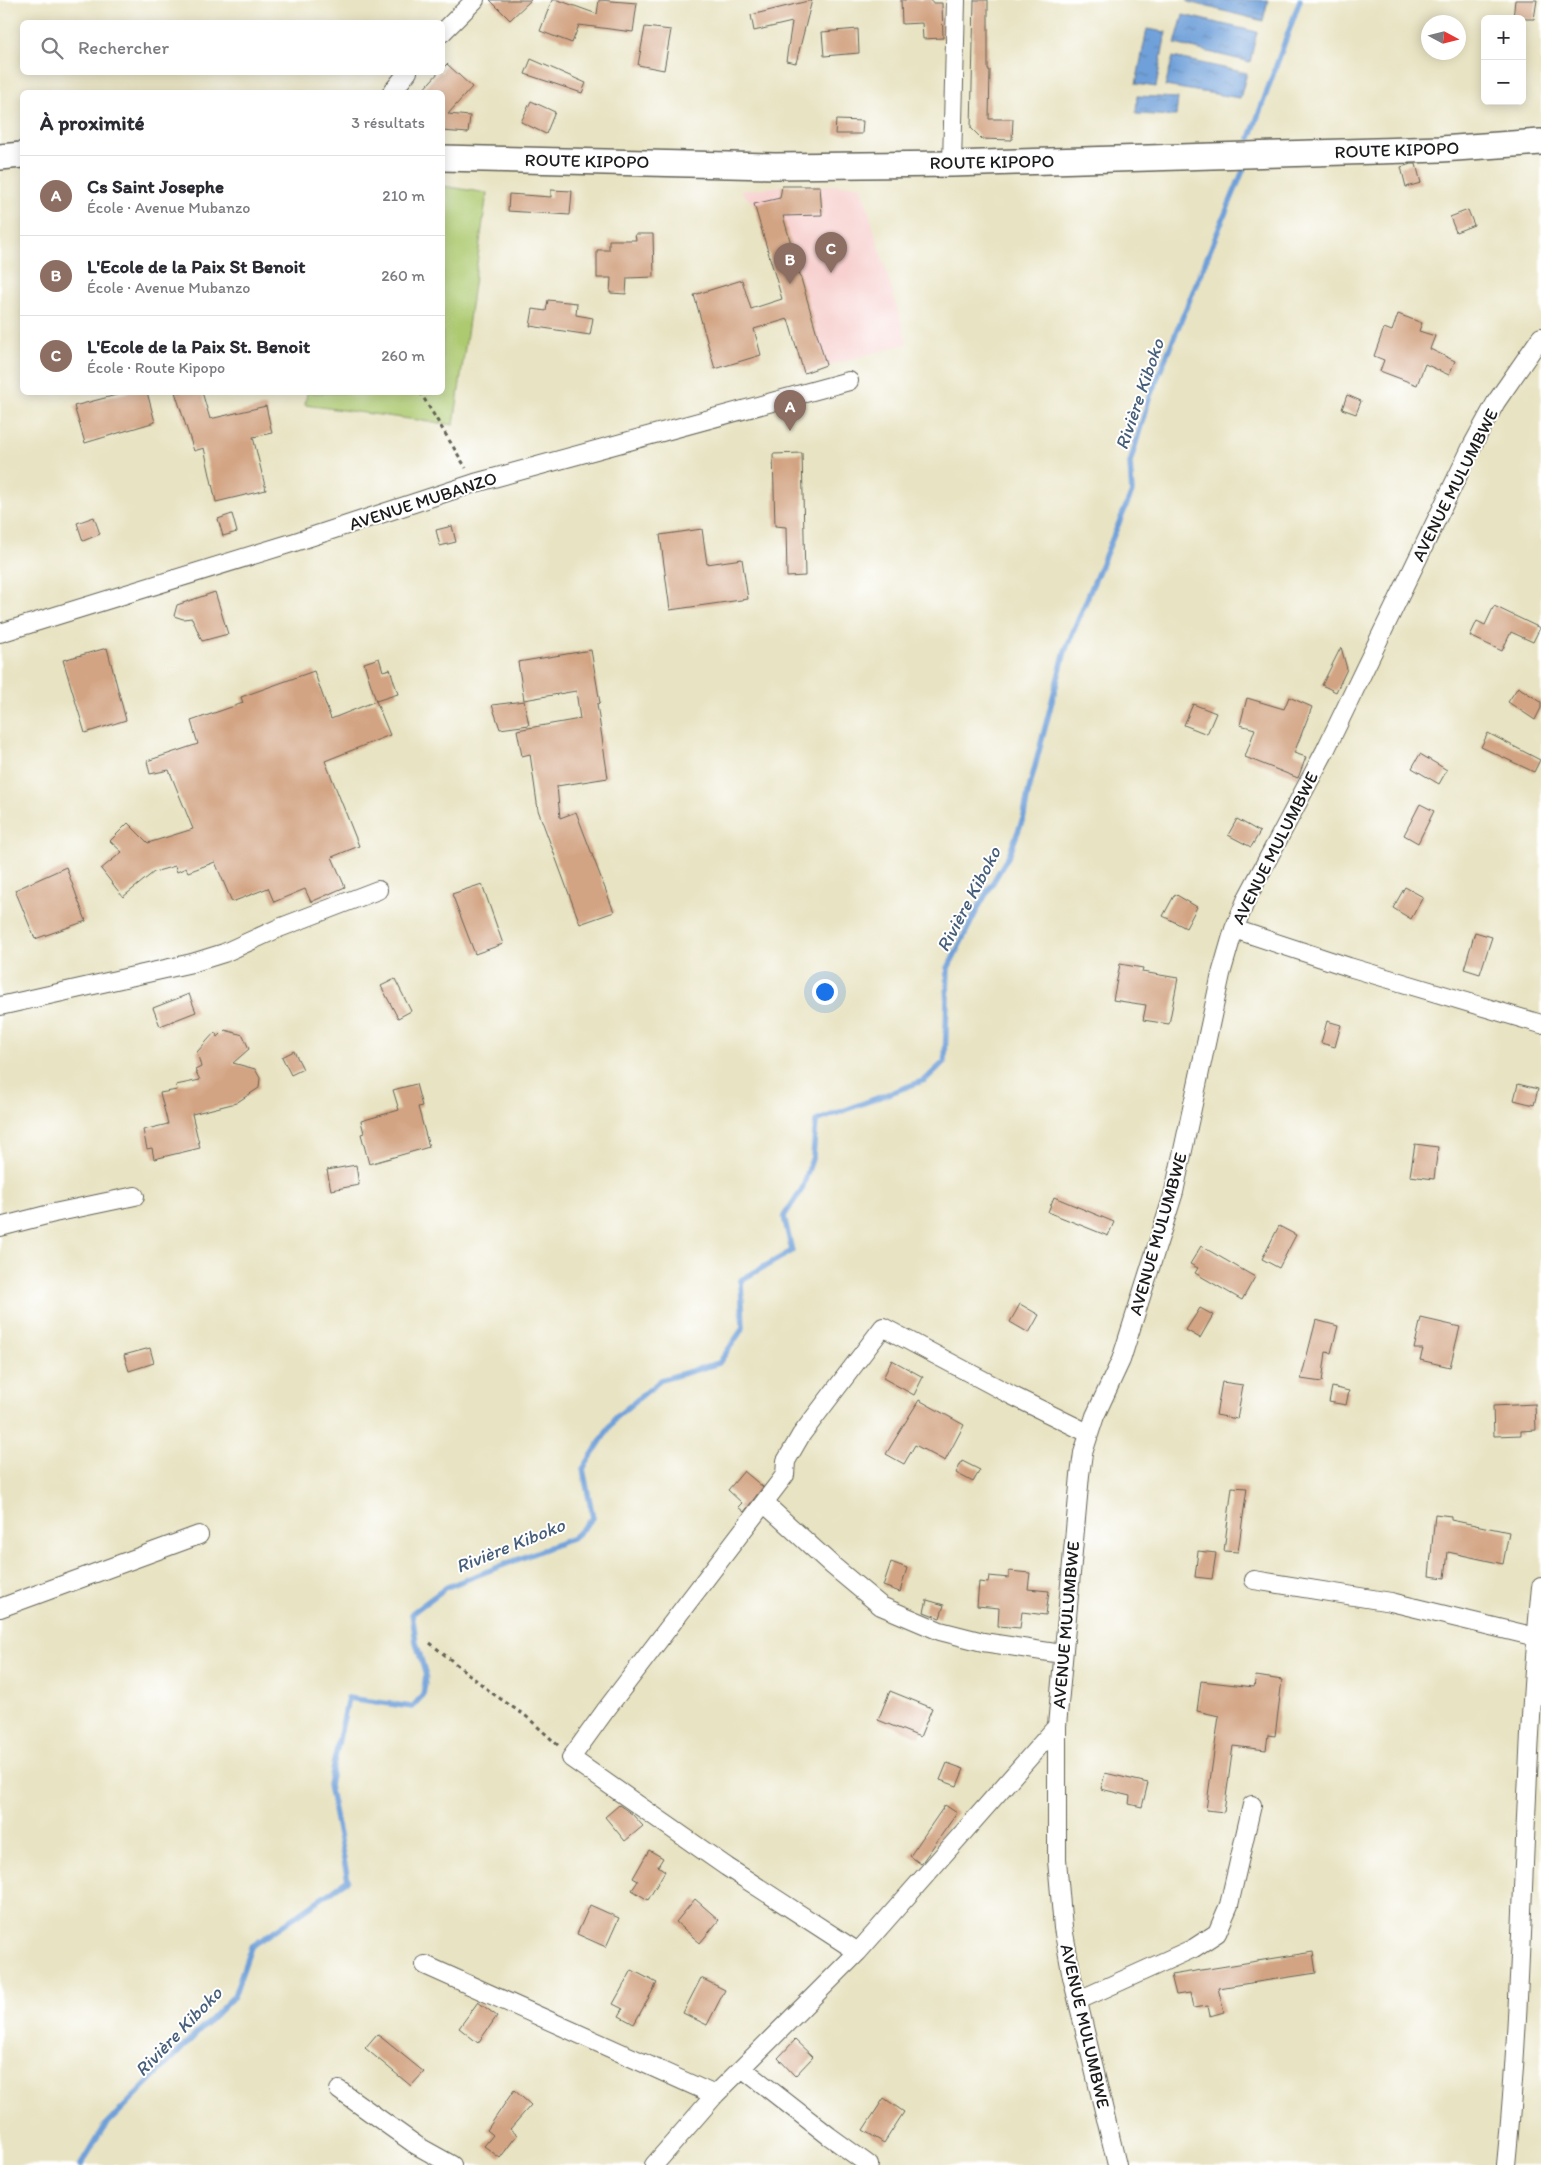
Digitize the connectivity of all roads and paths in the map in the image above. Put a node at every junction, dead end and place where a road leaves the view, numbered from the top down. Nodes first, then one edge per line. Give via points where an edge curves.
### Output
1 (476, 0) edge
2 (956, 0) edge
3 (445, 30) edge
4 (406, 75) edge
5 (394, 90) edge
6 (1541, 142) edge
7 (20, 155) edge
8 (0, 157) edge
9 (445, 158) edge
10 (952, 164) junction
11 (1541, 337) edge
12 (848, 381) dead end
13 (422, 395) edge
14 (475, 483) junction
15 (0, 633) edge
16 (378, 890) dead end
17 (1234, 929) junction
18 (0, 1006) edge
19 (1541, 1024) edge
20 (135, 1196) dead end
21 (0, 1227) edge
22 (1088, 1433) junction
23 (764, 1503) junction
24 (199, 1535) dead end
25 (1254, 1580) dead end
26 (1541, 1587) edge
27 (0, 1608) edge
28 (1536, 1637) junction
29 (430, 1643) dead end
30 (1062, 1654) junction
31 (1057, 1726) junction
32 (571, 1758) junction
33 (1252, 1805) dead end
34 (858, 1952) junction
35 (425, 1965) dead end
36 (1079, 2000) junction
37 (742, 2068) junction
38 (339, 2090) dead end
39 (714, 2095) junction
40 (452, 2165) edge
41 (654, 2165) edge
42 (869, 2165) edge
43 (1117, 2165) edge
44 (1506, 2165) edge

1 - 3 street
2 - 10 street
4 - 5 street
6 - 10 main road, ROUTE KIPOPO via 1441,149
7 - 8 main road
9 - 10 main road, ROUTE KIPOPO via 774,166
11 - 17 street, AVENUE MULUMBWE via 1496,402 1473,444 1325,751 1247,898
12 - 14 street, AVENUE MUBANZO
13 - 14 path
14 - 15 street, AVENUE MUBANZO
16 - 18 street via 192,963
17 - 19 street
17 - 22 street, AVENUE MULUMBWE via 1221,974 1174,1192 1120,1360
20 - 21 street
22 - 23 street via 883,1327 801,1435 786,1461 785,1475
22 - 30 street, AVENUE MULUMBWE via 1080,1475
23 - 30 street via 881,1606 940,1631 983,1642
23 - 32 street
24 - 27 street
25 - 28 street via 1391,1602
26 - 28 street
28 - 44 street
29 - 32 path via 527,1717
30 - 31 street, AVENUE MULUMBWE
31 - 34 street
31 - 36 street, AVENUE MULUMBWE via 1059,1890 1072,1977
32 - 34 street via 727,1867
33 - 36 street via 1229,1905 1217,1933 1194,1948
34 - 37 street
35 - 39 street
36 - 43 street, AVENUE MULUMBWE
37 - 39 street
37 - 42 street
38 - 40 street
39 - 41 street

